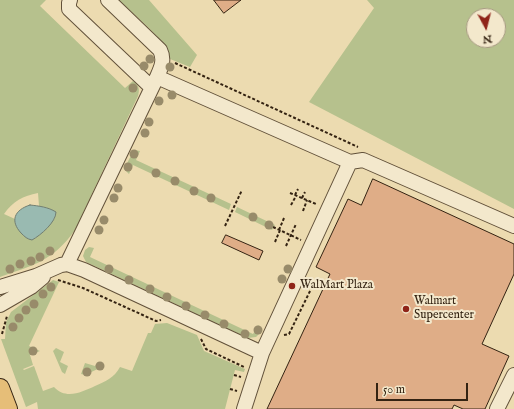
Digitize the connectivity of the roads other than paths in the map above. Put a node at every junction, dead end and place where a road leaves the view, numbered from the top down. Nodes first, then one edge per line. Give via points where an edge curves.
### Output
1 (70, 0) edge
2 (108, 0) edge
3 (154, 82) junction
4 (354, 157) junction
5 (514, 226) edge
6 (67, 264) junction
7 (50, 275) junction
8 (0, 287) edge
9 (4, 310) edge
10 (262, 353) junction
11 (514, 374) edge
12 (0, 388) edge
13 (8, 409) edge
14 (244, 409) edge
15 (497, 409) edge

1 - 3 lane via 69,9
2 - 3 lane via 160,50 162,63
3 - 4 lane
3 - 6 lane
4 - 5 lane
4 - 10 lane
6 - 7 lane via 61,265
6 - 10 lane
7 - 8 lane
7 - 9 lane
10 - 14 lane
11 - 15 lane
12 - 13 main road

